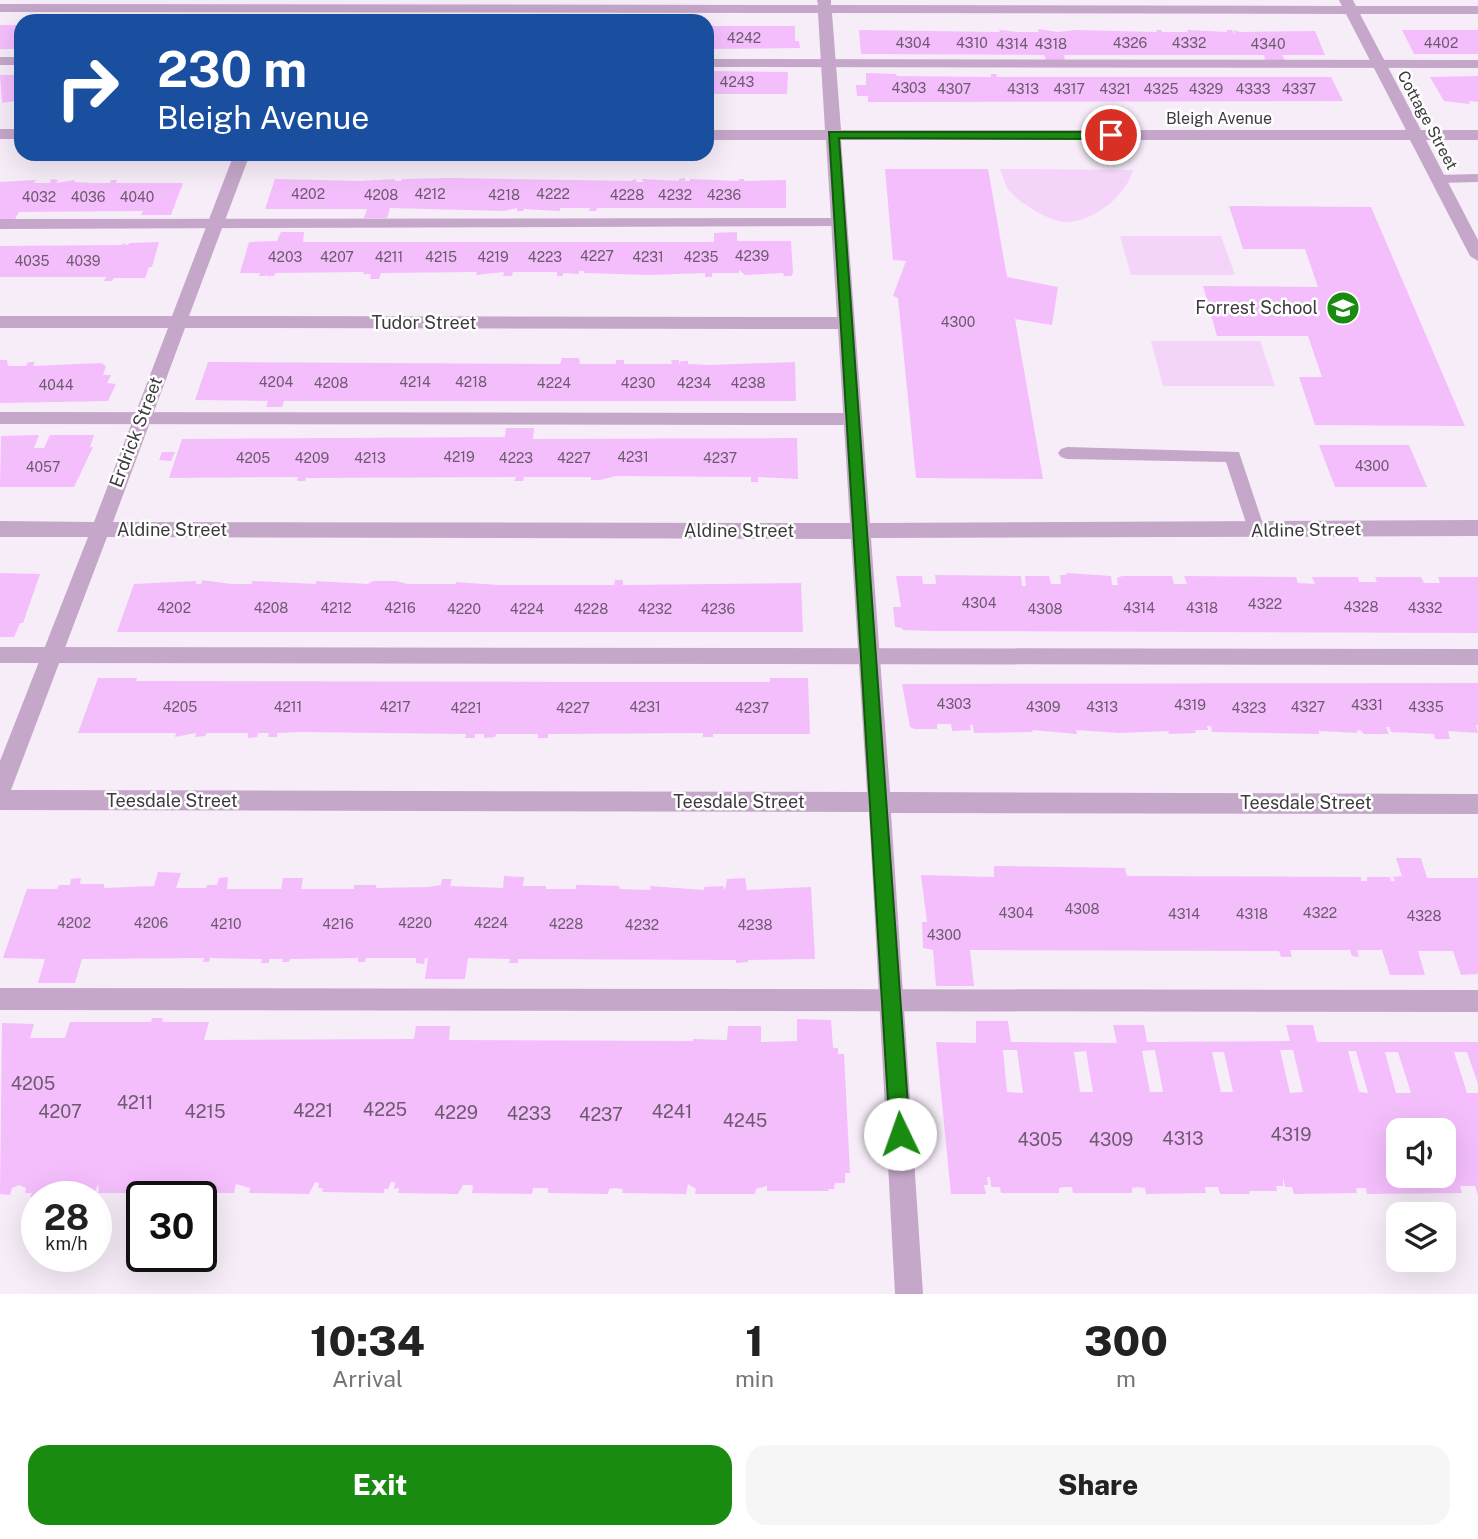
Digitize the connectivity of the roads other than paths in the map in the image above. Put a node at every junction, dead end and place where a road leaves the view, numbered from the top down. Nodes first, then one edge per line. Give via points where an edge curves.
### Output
1 (825, 4) edge
2 (1349, 5) edge
3 (0, 8) edge
4 (297, 10) edge
5 (1478, 10) edge
6 (714, 63) edge
7 (828, 64) junction
8 (1379, 64) junction
9 (1478, 64) edge
10 (714, 135) edge
11 (833, 135) junction
12 (1416, 135) junction
13 (1478, 135) edge
14 (240, 161) edge
15 (1478, 178) edge
16 (1439, 179) junction
17 (218, 222) junction
18 (0, 223) edge
19 (840, 223) junction
20 (1478, 256) edge
21 (0, 322) edge
22 (178, 323) junction
23 (847, 323) junction
24 (0, 418) edge
25 (142, 418) junction
26 (854, 419) junction
27 (1067, 453) dead end
28 (1478, 528) edge
29 (0, 529) edge
30 (99, 529) junction
31 (1256, 530) junction
32 (859, 531) junction
33 (0, 655) edge
34 (53, 655) junction
35 (869, 656) junction
36 (1478, 657) edge
37 (0, 789) edge
38 (0, 800) edge
39 (879, 803) junction
40 (1478, 804) edge
41 (0, 999) edge
42 (893, 1001) junction
43 (1478, 1001) edge
44 (909, 1294) edge

1 - 2 street
1 - 4 street
1 - 7 street
2 - 5 street
2 - 8 street, Cottage Street
3 - 4 street
6 - 7 lane
7 - 8 lane
7 - 11 street
8 - 9 lane
8 - 12 street, Cottage Street
10 - 11 street, Bleigh Avenue
11 - 12 street, Bleigh Avenue
11 - 19 street
12 - 13 street, Bleigh Avenue
12 - 16 street, Cottage Street
14 - 17 street, Erdrick Street
15 - 16 lane
16 - 20 street, Cottage Street
17 - 18 lane
17 - 19 lane
17 - 22 street, Erdrick Street
19 - 23 street
21 - 22 street, Tudor Street
22 - 23 street, Tudor Street
22 - 25 street, Erdrick Street
23 - 26 street
24 - 25 lane
25 - 26 lane
25 - 30 street, Erdrick Street
26 - 32 street
27 - 31 lane via 1233,456
28 - 31 street, Aldine Street
29 - 30 street, Aldine Street
30 - 32 street, Aldine Street
30 - 34 street, Erdrick Street
31 - 32 street, Aldine Street
32 - 35 street
33 - 34 lane
34 - 35 lane
34 - 37 street, Erdrick Street
35 - 36 lane
35 - 39 street
38 - 39 street, Teesdale Street
39 - 40 street, Teesdale Street
39 - 42 street
41 - 42 lane
42 - 43 lane
42 - 44 street

